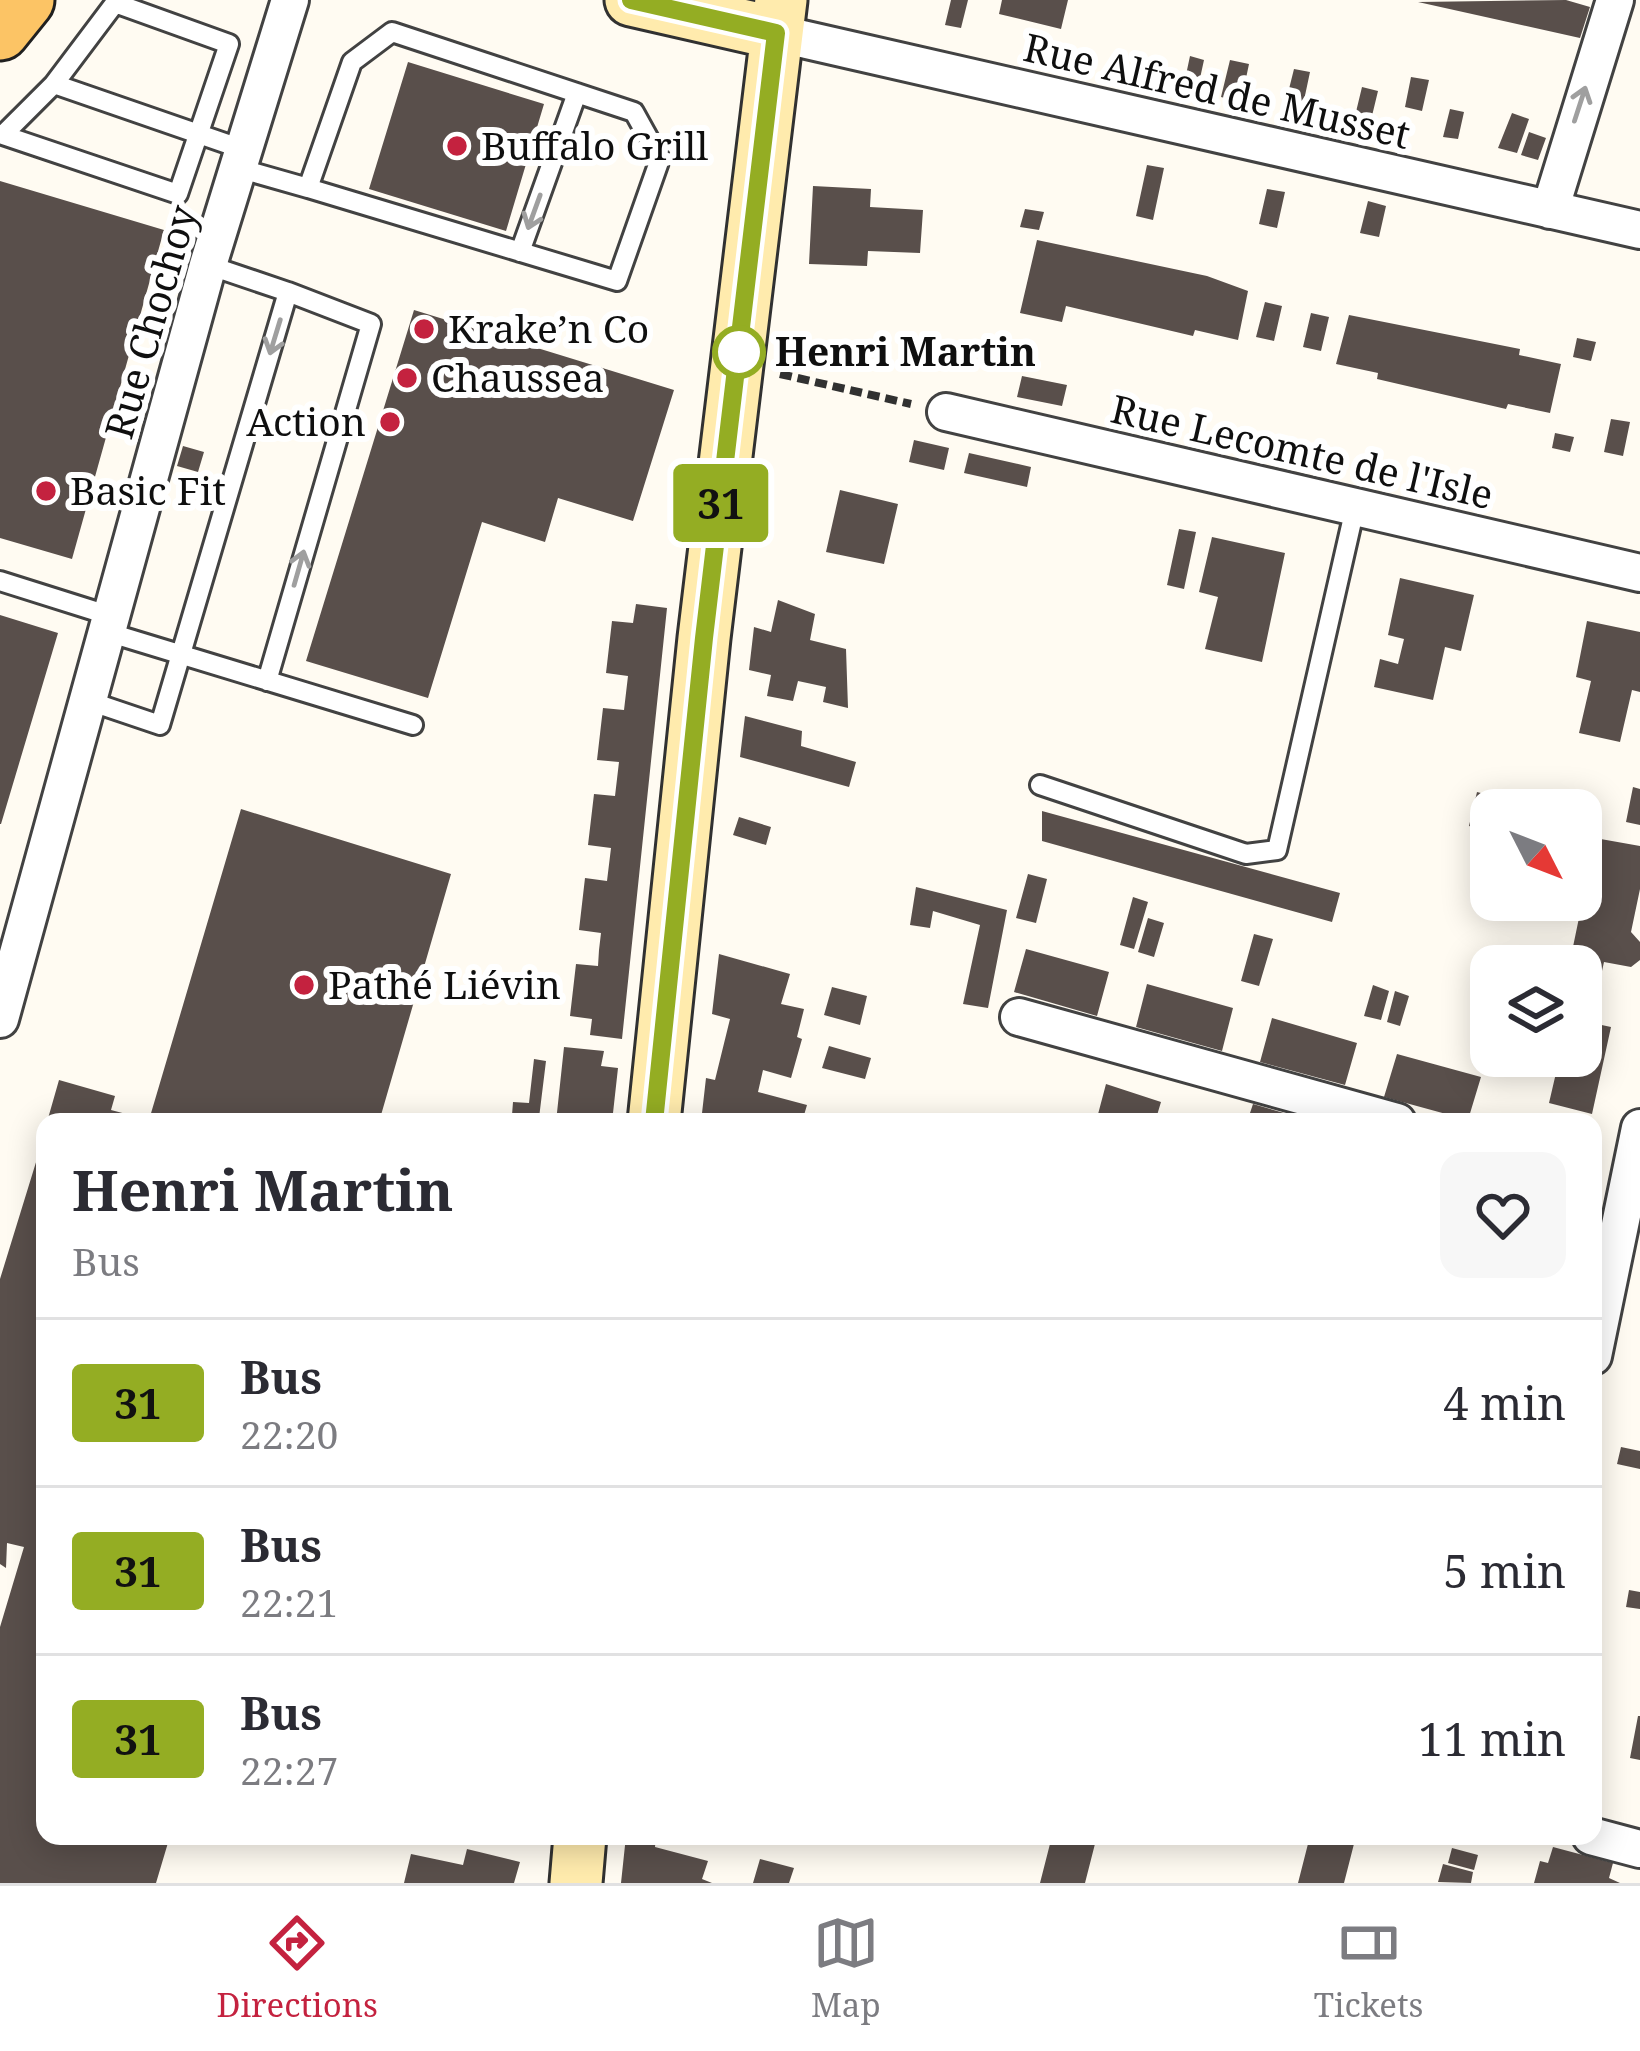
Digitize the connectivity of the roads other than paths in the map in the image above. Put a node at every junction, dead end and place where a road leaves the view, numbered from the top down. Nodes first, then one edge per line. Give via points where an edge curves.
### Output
1 (25, 0) edge
2 (290, 0) edge
3 (631, 0) edge
4 (1615, 0) edge
5 (778, 16) edge
6 (0, 31) edge
7 (53, 84) junction
8 (577, 93) junction
9 (201, 136) junction
10 (243, 160) junction
11 (308, 188) junction
12 (1550, 210) junction
13 (1640, 230) edge
14 (520, 252) junction
15 (208, 265) junction
16 (288, 292) junction
17 (946, 412) road end
18 (1355, 508) junction
19 (1640, 573) edge
20 (0, 581) edge
21 (109, 624) junction
22 (180, 654) junction
23 (266, 681) junction
24 (91, 684) junction
25 (412, 725) dead end
26 (1040, 785) dead end
27 (1018, 1017) dead end
28 (0, 1019) edge
29 (655, 1113) edge
30 (1365, 1113) edge
31 (1640, 1128) edge
32 (1610, 1180) edge
33 (1602, 1263) edge
34 (1602, 1839) edge
35 (579, 1845) edge
36 (1640, 1849) edge
37 (576, 1883) edge

1 - 6 main road
2 - 10 street, Rue Chochoy
3 - 5 street
12 -> 4 street
5 - 12 street, Rue Alfred de Musset
5 - 29 street
7 - 9 lane
7 - 9 lane via 3,135 178,194
7 - 9 lane via 116,2 229,44
8 - 11 lane via 392,32 352,62
8 -> 14 lane
8 - 14 lane via 634,112 660,159 616,281
9 - 10 lane
10 - 11 lane
10 - 15 street, Rue Chochoy
11 - 14 lane
12 - 13 street, Rue Alfred de Musset
15 - 16 lane
15 - 21 street, Rue Chochoy
16 -> 22 lane
23 -> 16 lane via 371,324
17 - 18 street, Rue Lecomte de l'Isle
18 - 19 street, Rue Lecomte de l'Isle
18 - 26 lane via 1276,850 1246,854
20 - 21 lane
21 - 22 lane
21 - 24 street, Rue Chochoy
22 - 23 lane
22 - 24 lane via 160,725
23 - 25 lane
24 - 28 street, Rue Chochoy
27 - 30 street
31 - 32 street
32 - 33 street
34 - 36 street
35 - 37 street

